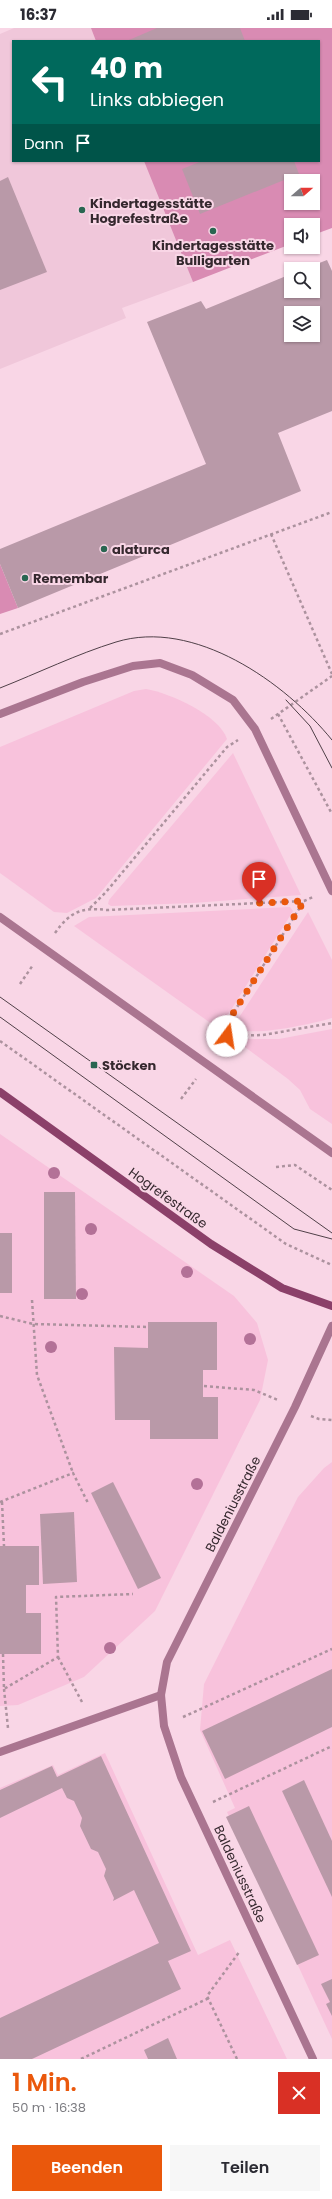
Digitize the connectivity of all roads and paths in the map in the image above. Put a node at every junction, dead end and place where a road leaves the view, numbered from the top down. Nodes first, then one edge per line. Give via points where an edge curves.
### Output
1 (332, 512) edge
2 (271, 534) junction
3 (0, 634) edge
4 (332, 675) edge
5 (0, 714) edge
6 (278, 714) junction
7 (255, 729) junction
8 (332, 814) edge
9 (332, 890) edge
10 (304, 901) junction
11 (89, 908) junction
12 (0, 917) edge
13 (44, 948) junction
14 (332, 1023) edge
15 (227, 1036) junction
16 (0, 1041) edge
17 (207, 1064) junction
18 (0, 1092) edge
19 (332, 1144) edge
20 (321, 1145) junction
21 (332, 1153) edge
22 (276, 1167) dead end
23 (332, 1190) edge
24 (332, 1265) edge
25 (32, 1300) dead end
26 (332, 1306) edge
27 (0, 1316) edge
28 (33, 1324) junction
29 (148, 1326) dead end
30 (332, 1326) edge
31 (204, 1386) dead end
32 (295, 1407) junction
33 (73, 1473) junction
34 (1, 1502) edge
35 (88, 1502) dead end
36 (4, 1546) dead end
37 (133, 1594) dead end
38 (332, 1649) edge
39 (2, 1654) dead end
40 (58, 1657) junction
41 (4, 1688) junction
42 (160, 1695) junction
43 (91, 1719) junction
44 (164, 1726) junction
45 (332, 1746) edge
46 (9, 1749) junction
47 (0, 1752) edge
48 (196, 1810) junction
49 (254, 1932) junction
50 (209, 1998) junction
51 (81, 2059) edge
52 (237, 2059) edge
53 (313, 2059) edge

1 - 2 path
2 - 3 path
2 - 4 path
4 - 6 path
5 - 7 street via 133,666 160,663 192,675 233,700
6 - 7 path
6 - 8 path
7 - 9 street
7 - 11 path via 227,747 106,892
9 - 10 path
10 - 11 path via 107,910
10 - 15 path via 227,1023
11 - 13 path via 66,918
12 - 13 street
13 - 17 street
14 - 15 path via 263,1035
15 - 17 path
16 - 24 path via 286,1244
17 - 20 street
18 - 26 street, Hogrefestraße via 211,1244 282,1288
19 - 20 street
20 - 21 street
22 - 23 path via 295,1165
25 - 28 path
27 - 28 path
28 - 29 path
28 - 33 path via 37,1375
30 - 32 street, Baldeniusstraße
31 - 32 path via 254,1390
32 - 42 street, Baldeniusstraße via 167,1662
33 - 34 path
33 - 35 path
34 - 36 path
37 - 40 path via 56,1597
38 - 44 path
39 - 41 path
40 - 41 path
40 - 43 path
41 - 46 path
42 - 43 street
42 - 44 street, Baldeniusstraße
43 - 46 street
44 - 48 street, Baldeniusstraße via 181,1777
45 - 48 path
46 - 47 street
48 - 49 street, Baldeniusstraße
49 - 50 path via 207,1996
49 - 53 street, Baldeniusstraße
50 - 51 path
50 - 52 path

